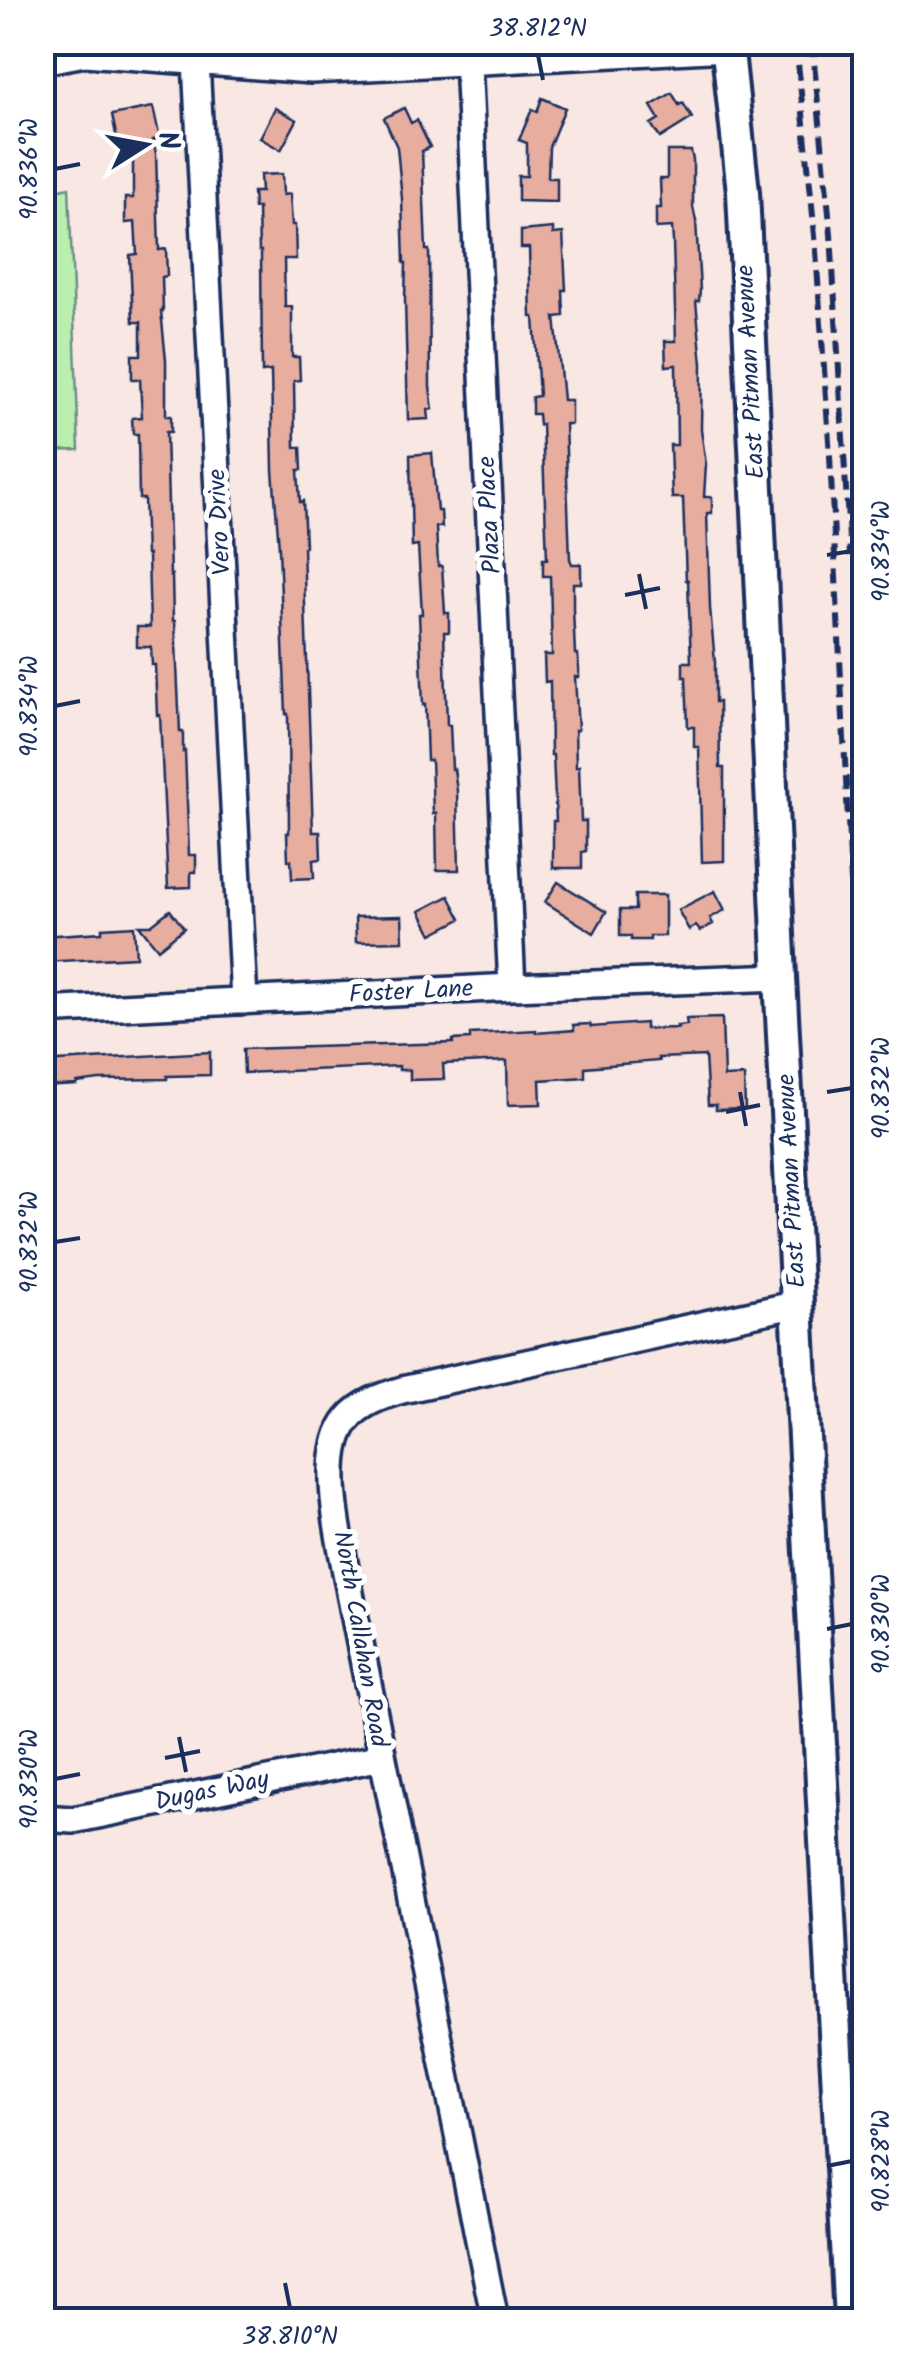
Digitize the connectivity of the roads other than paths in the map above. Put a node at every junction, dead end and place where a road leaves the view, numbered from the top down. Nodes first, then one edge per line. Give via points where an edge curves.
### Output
1 (728, 45) edge
2 (466, 51) edge
3 (196, 52) edge
4 (42, 62) edge
5 (780, 977) junction
6 (512, 987) junction
7 (244, 1001) junction
8 (42, 1011) edge
9 (798, 1304) junction
10 (382, 1756) junction
11 (42, 1818) edge
12 (495, 2320) edge
13 (850, 2320) edge

1 - 2 street
1 - 5 street, East Pitman Avenue via 743,192
2 - 3 street via 312,70
2 - 6 street, Plaza Place
3 - 4 street via 85,53
3 - 7 street, Vero Drive
5 - 6 street, Foster Lane
5 - 9 street, East Pitman Avenue
6 - 7 street, Foster Lane
7 - 8 street, Foster Lane
9 - 10 street, North Callahan Road via 402,1390 369,1402 346,1420 334,1443 331,1474
9 - 13 street, East Pitman Avenue
10 - 11 street, Dugas Way via 73,1820
10 - 12 street, North Callahan Road

